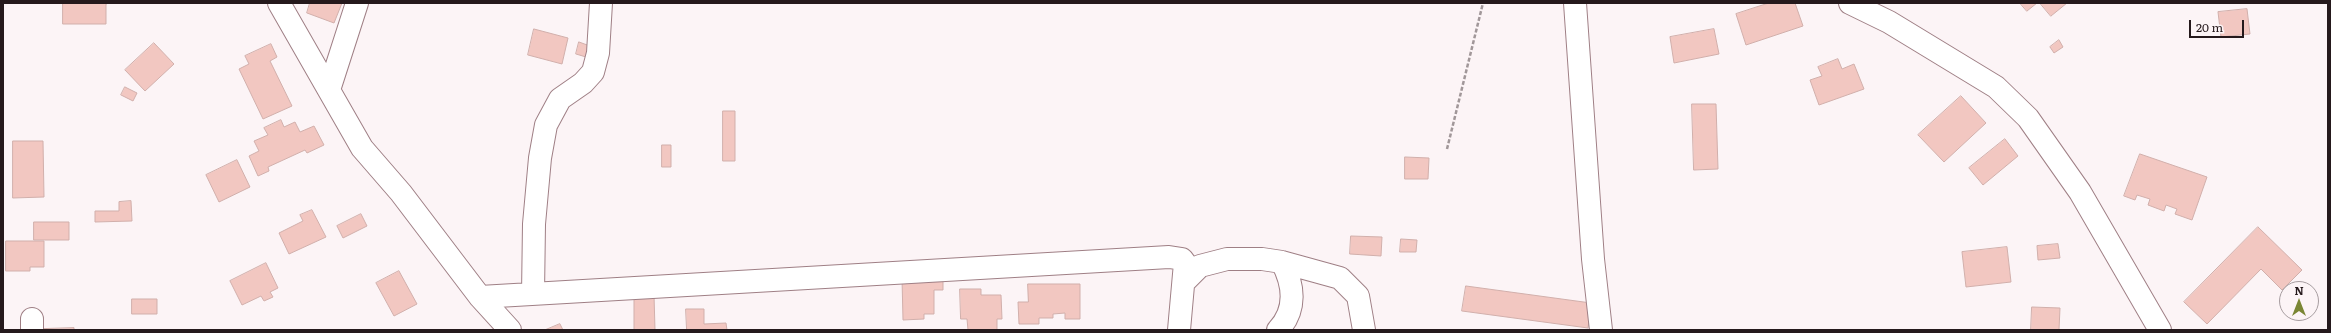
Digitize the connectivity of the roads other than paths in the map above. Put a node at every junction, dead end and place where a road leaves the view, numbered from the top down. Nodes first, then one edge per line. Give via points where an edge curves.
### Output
1 (279, 3) edge
2 (357, 3) edge
3 (601, 3) edge
4 (1575, 3) edge
5 (1850, 3) edge
6 (329, 90) junction
7 (1282, 262) junction
8 (1184, 282) junction
9 (533, 294) junction
10 (480, 298) junction
11 (510, 330) edge
12 (1179, 330) edge
13 (1278, 330) edge
14 (1364, 330) edge
15 (1601, 330) edge
16 (2160, 330) edge

1 - 6 street
2 - 6 street
3 - 9 street via 598,53 593,72 583,83 560,99 546,125 534,224
4 - 15 street via 1593,259
5 - 16 street via 1889,22 1996,87 2028,118 2080,192
6 - 10 street via 362,148 401,193
7 - 8 street via 1227,259 1200,266
7 - 13 street via 1290,278 1293,296 1289,313
7 - 14 street via 1340,278 1358,296
8 - 9 street via 1185,263 1182,259 1169,257
8 - 12 street
9 - 10 street
10 - 11 street

